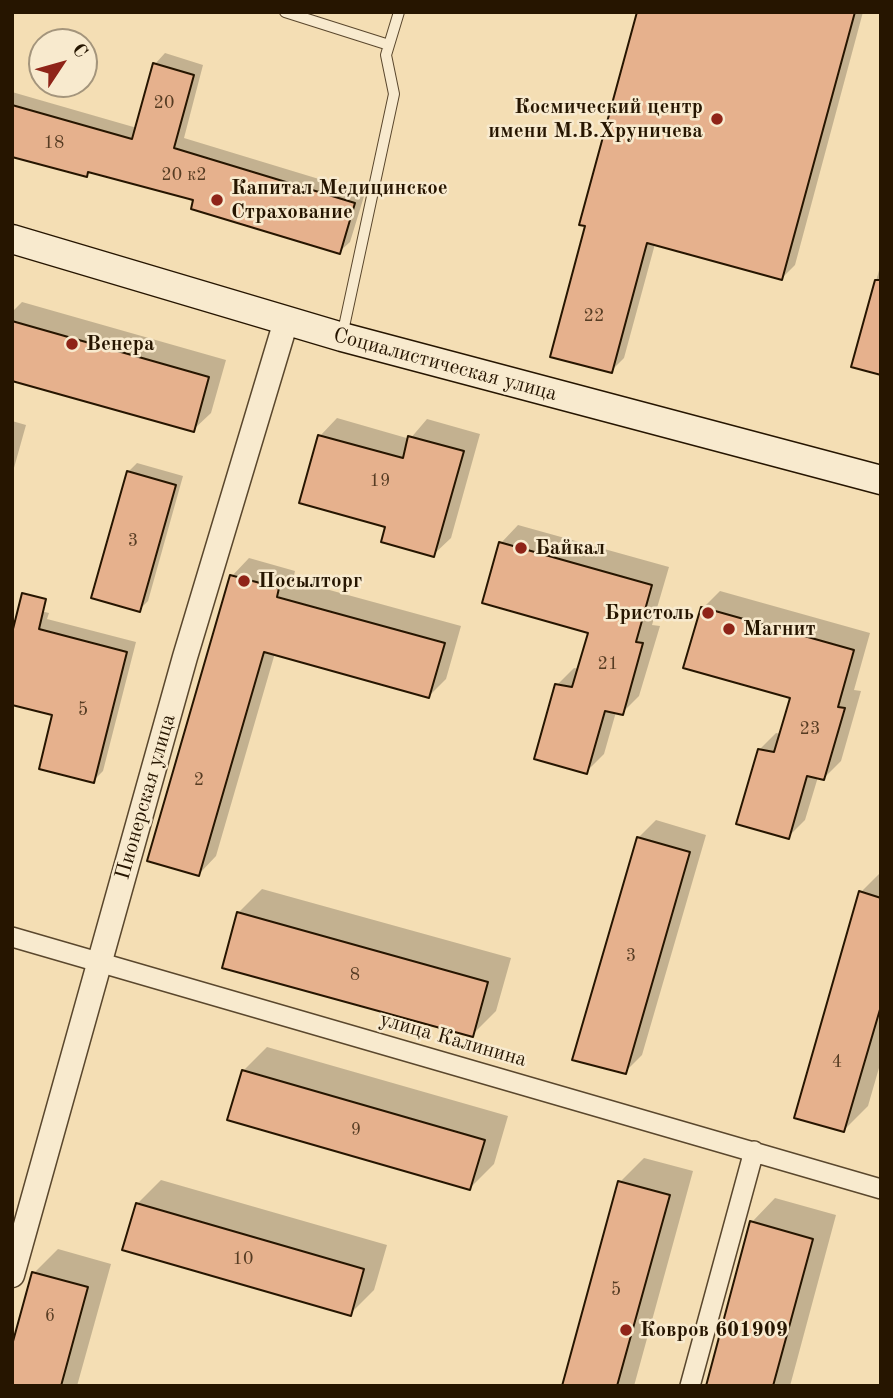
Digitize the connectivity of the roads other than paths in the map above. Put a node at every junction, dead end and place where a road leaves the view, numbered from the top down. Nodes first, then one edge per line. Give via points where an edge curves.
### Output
1 (285, 12) edge
2 (398, 12) edge
3 (389, 45) junction
4 (12, 239) edge
5 (286, 321) junction
6 (342, 337) junction
7 (881, 480) edge
8 (12, 937) edge
9 (99, 962) junction
10 (754, 1151) junction
11 (881, 1189) edge
12 (12, 1275) edge
13 (690, 1386) edge

1 - 3 lane
2 - 3 lane
3 - 6 lane via 386,55 394,94
4 - 5 main road, Социалистическая улица
5 - 6 main road, Социалистическая улица
5 - 9 street, Пионерская улица
6 - 7 main road, Социалистическая улица
8 - 9 street, улица Калинина
9 - 10 street, улица Калинина
9 - 12 street, Пионерская улица
10 - 11 street, улица Калинина
10 - 13 street

